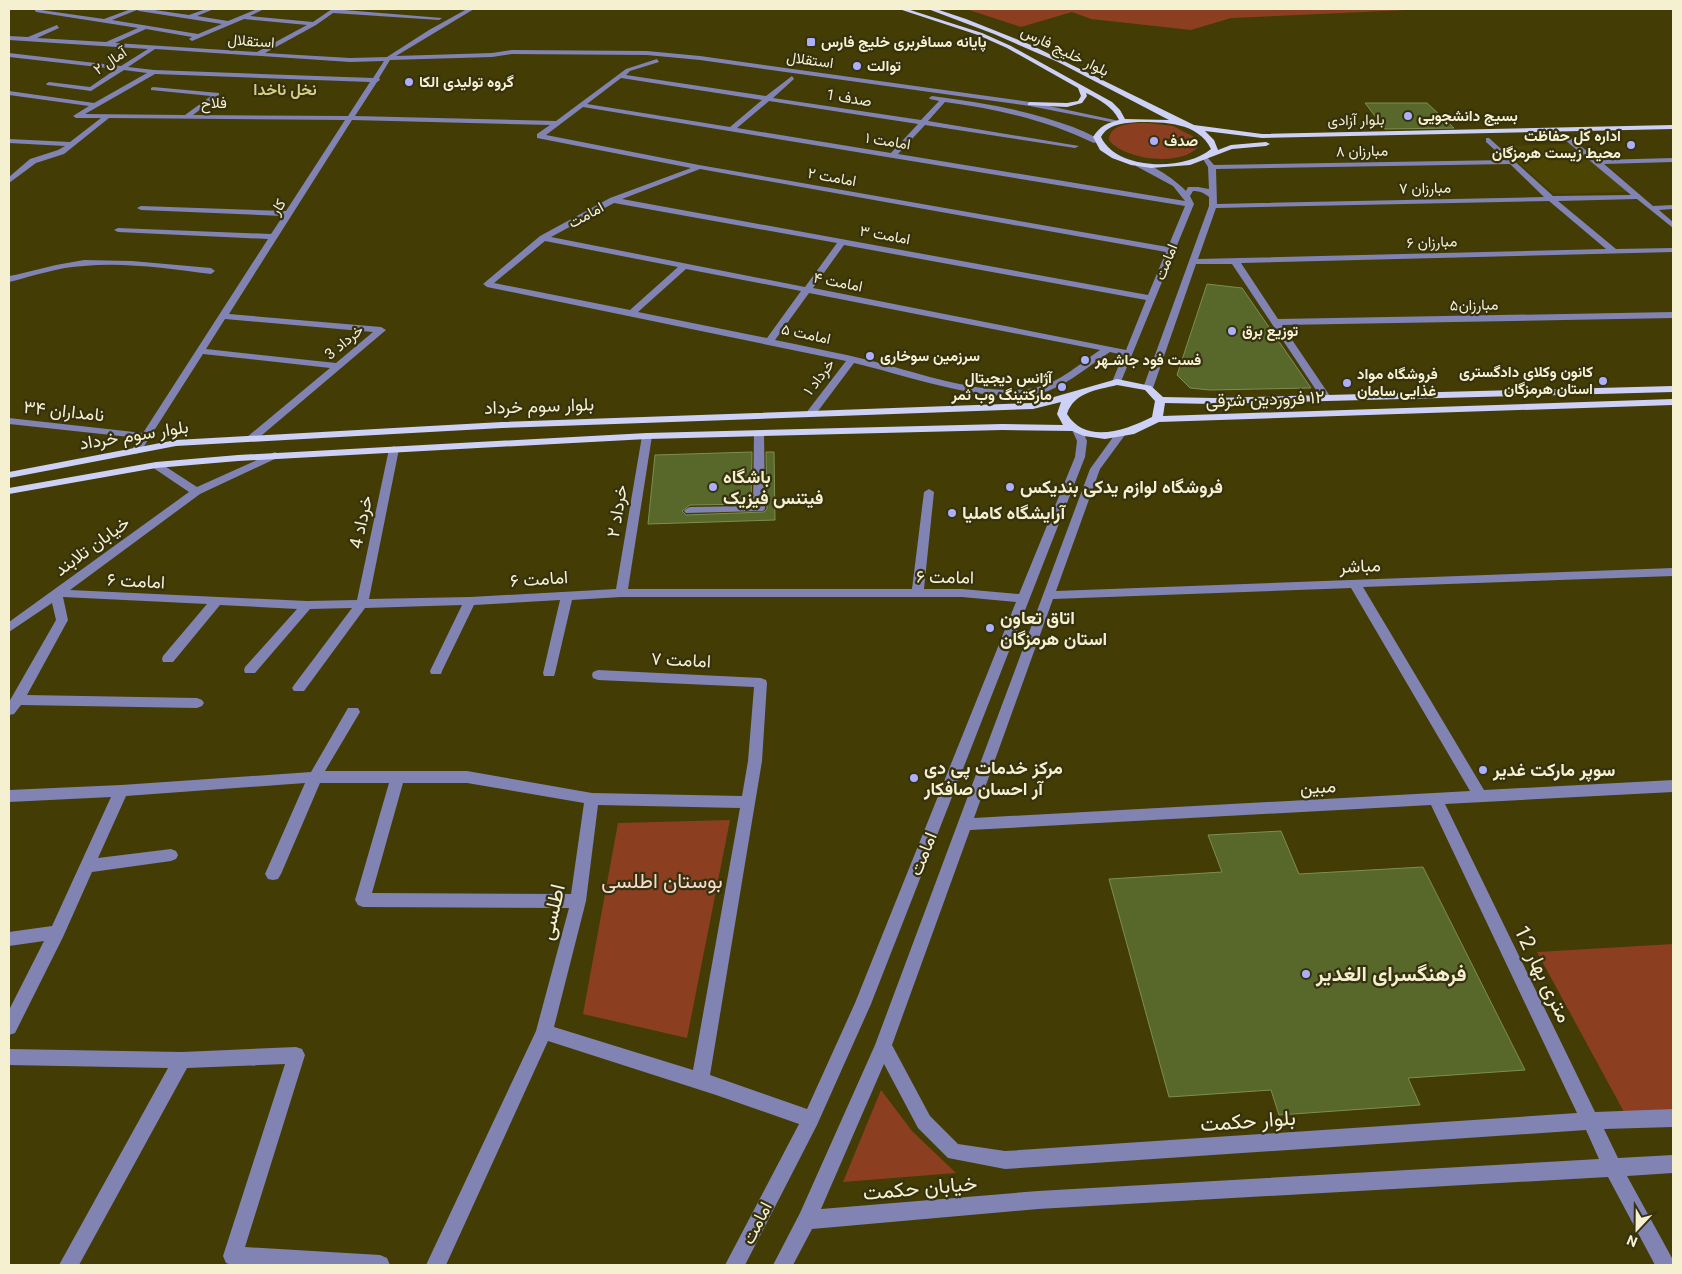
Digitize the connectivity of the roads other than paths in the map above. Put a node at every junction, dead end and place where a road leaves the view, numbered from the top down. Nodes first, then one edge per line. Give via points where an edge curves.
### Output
1 (75, 9) edge
2 (135, 9) edge
3 (139, 9) edge
4 (211, 9) edge
5 (241, 9) edge
6 (467, 9) edge
7 (902, 9) edge
8 (931, 9) edge
9 (36, 10) edge
10 (258, 10) edge
11 (334, 10) edge
12 (61, 14) junction
13 (174, 15) junction
14 (190, 17) junction
15 (242, 17) junction
16 (439, 18) dead end
17 (105, 21) junction
18 (227, 24) junction
19 (314, 24) junction
20 (57, 27) dead end
21 (146, 27) junction
22 (198, 36) junction
23 (9, 38) edge
24 (26, 40) junction
25 (106, 45) junction
26 (9, 47) edge
27 (153, 48) junction
28 (170, 48) junction
29 (259, 54) junction
30 (9, 55) edge
31 (492, 56) junction
32 (388, 59) junction
33 (629, 60) junction
34 (657, 61) junction
35 (121, 68) junction
36 (628, 70) junction
37 (154, 72) junction
38 (217, 74) junction
39 (620, 76) junction
40 (792, 78) junction
41 (377, 80) junction
42 (49, 84) dead end
43 (1081, 86) junction
44 (153, 89) dead end
45 (91, 90) junction
46 (117, 92) junction
47 (188, 92) junction
48 (9, 93) edge
49 (767, 99) junction
50 (944, 100) junction
51 (580, 104) junction
52 (1030, 104) junction
53 (95, 105) junction
54 (108, 116) junction
55 (186, 117) junction
56 (352, 118) junction
57 (1122, 121) junction
58 (556, 122) junction
59 (923, 123) junction
60 (1187, 126) junction
61 (1673, 128) edge
62 (732, 130) junction
63 (1559, 138) dead end
64 (1568, 138) junction
65 (1578, 138) dead end
66 (1524, 139) dead end
67 (1489, 140) junction
68 (9, 141) edge
69 (1097, 141) junction
70 (72, 144) junction
71 (1075, 146) dead end
72 (894, 156) junction
73 (1209, 158) junction
74 (1673, 160) edge
75 (1512, 162) junction
76 (1597, 162) junction
77 (1140, 164) junction
78 (698, 167) junction
79 (1212, 167) junction
80 (9, 181) edge
81 (1638, 197) junction
82 (1551, 199) junction
83 (613, 200) junction
84 (1189, 200) junction
85 (1213, 203) junction
86 (1673, 207) edge
87 (141, 208) dead end
88 (1652, 208) junction
89 (290, 214) junction
90 (1673, 226) edge
91 (118, 230) dead end
92 (275, 237) junction
93 (543, 238) junction
94 (842, 242) junction
95 (1171, 250) junction
96 (1673, 250) edge
97 (1613, 251) junction
98 (1235, 261) junction
99 (1192, 262) junction
100 (684, 266) junction
101 (211, 271) dead end
102 (9, 279) edge
103 (487, 284) joint
104 (808, 290) junction
105 (1152, 298) junction
106 (631, 314) junction
107 (1673, 315) edge
108 (223, 316) junction
109 (1275, 322) junction
110 (769, 342) junction
111 (1108, 349) junction
112 (201, 351) junction
113 (1128, 353) junction
114 (852, 359) junction
115 (338, 366) junction
116 (1117, 382) junction
117 (1148, 388) junction
118 (1673, 389) edge
119 (1073, 396) junction
120 (1325, 396) junction
121 (1160, 400) junction
122 (1214, 400) junction
123 (1673, 402) edge
124 (987, 408) junction
125 (812, 413) junction
126 (1224, 416) junction
127 (1157, 419) junction
128 (9, 421) edge
129 (1002, 427) junction
130 (1075, 430) junction
131 (759, 433) junction
132 (1120, 435) junction
133 (146, 436) junction
134 (647, 436) junction
135 (251, 439) junction
136 (394, 449) junction
137 (136, 451) junction
138 (275, 455) junction
139 (156, 466) junction
140 (9, 475) edge
141 (9, 491) edge
142 (196, 492) junction
143 (929, 492) dead end
144 (690, 511) dead end
145 (1673, 572) edge
146 (1355, 584) junction
147 (621, 593) junction
148 (56, 594) junction
149 (918, 594) junction
150 (567, 595) junction
151 (1048, 596) junction
152 (1025, 599) junction
153 (215, 602) junction
154 (470, 602) junction
155 (362, 603) junction
156 (307, 605) junction
157 (9, 628) edge
158 (168, 659) dead end
159 (250, 670) dead end
160 (436, 670) dead end
161 (549, 673) dead end
162 (598, 675) dead end
163 (299, 688) dead end
164 (18, 700) junction
165 (197, 703) dead end
166 (9, 710) edge
167 (353, 712) dead end
168 (315, 777) junction
169 (397, 778) junction
170 (1673, 786) edge
171 (121, 791) junction
172 (9, 796) edge
173 (1480, 796) junction
174 (592, 799) junction
175 (1435, 799) junction
176 (748, 802) junction
177 (965, 824) junction
178 (171, 854) dead end
179 (86, 866) junction
180 (273, 874) dead end
181 (578, 901) junction
182 (56, 932) junction
183 (9, 939) edge
184 (9, 1027) edge
185 (544, 1032) junction
186 (883, 1046) junction
187 (9, 1057) edge
188 (182, 1060) junction
189 (700, 1081) junction
190 (1673, 1118) edge
191 (810, 1119) junction
192 (1591, 1121) junction
193 (1673, 1164) edge
194 (1613, 1168) junction
195 (807, 1220) junction
196 (290, 1262) edge
197 (70, 1265) edge
198 (380, 1265) edge
199 (436, 1265) edge
200 (735, 1265) edge
201 (783, 1265) edge
202 (1665, 1265) edge

1 - 12 street
2 - 17 street
3 - 13 street
4 - 14 street
5 - 10 street
6 - 32 street
7 - 43 main road, بلوار خلیج فارس via 980,34
8 - 60 main road, بلوار خلیج فارس via 986,27 1046,53
9 - 12 street
10 - 15 street
11 - 16 street
11 - 19 street
12 - 17 street
13 - 14 street
13 - 21 street
14 - 18 street
15 - 18 street
15 - 19 street
17 - 21 street
18 - 22 street
19 - 29 street
20 - 24 street
21 - 22 street
21 - 25 street
22 - 28 street
23 - 24 street, استقلال
24 - 25 street, استقلال
24 - 26 street
25 - 27 street, استقلال
27 - 28 street, استقلال
27 - 35 street, آمال ۲
28 - 29 street, استقلال
29 - 32 street, استقلال
30 - 35 street
31 - 32 street, استقلال
31 - 33 street, استقلال
31 - 52 street, استقلال via 512,52 666,55
32 - 41 street, کار
33 - 34 street, استقلال
33 - 36 street
34 - 36 street, امامت ۲
34 - 40 street, استقلال
35 - 37 street
35 - 45 street, آمال ۲
36 - 39 street, امامت ۲
37 - 38 street
37 - 46 street
38 - 41 street
38 - 47 street
39 - 49 street, صدف 1
39 - 51 street, امامت ۲
40 - 49 street
40 - 50 street, استقلال
41 - 56 street, کار
42 - 45 street, آمال ۲
43 - 52 main road via 1084,99 1075,104
43 - 57 main road, بلوار خلیج فارس via 1110,103
44 - 47 street
45 - 46 street
46 - 53 street
47 - 55 street via 217,94
48 - 53 street
49 - 59 street, صدف 1
49 - 62 street
50 - 59 street
50 - 69 street, استقلال via 1064,126
51 - 58 street, امامت ۲
51 - 62 street, امامت ۱
52 - 57 street, استقلال
53 - 54 street, فلاح via 76,116
54 - 55 street, فلاح
54 - 70 street
55 - 56 street, فلاح
56 - 58 street, فلاح
56 - 89 street, کار
57 - 60 main road, بلوار آزادی via 1153,120
57 - 69 main road via 1104,128
58 - 78 street, امامت ۲ via 540,136
59 - 71 street, صدف 1
59 - 72 street
60 - 61 main road, بلوار آزادی via 1262,136
60 - 73 main road, بلوار خلیج فارس via 1213,141 1215,149
62 - 72 street, امامت ۱
63 - 64 main road
64 - 65 main road
64 - 76 street
66 - 67 main road, بلوار آزادی
67 - 73 main road, بلوار آزادی via 1252,144 1231,147
67 - 75 street
68 - 70 street
69 - 77 main road, بلوار آزادی via 1114,157
70 - 80 street via 61,152 33,161
72 - 84 street, امامت ۱
73 - 77 main road, بلوار آزادی via 1177,166
73 - 79 street, امامت
74 - 76 street
75 - 79 street, مبارزان ۸
75 - 82 street
76 - 81 street
77 - 84 street via 1177,185
78 - 83 street, امامت
78 - 95 street, امامت ۲
79 - 85 street, امامت
81 - 82 street, مبارزان ۷
81 - 88 street
82 - 85 street, مبارزان ۷
82 - 97 street
83 - 93 street, امامت
83 - 94 street, امامت ۳
84 - 85 street, امامت ۱ via 1191,189 1198,189 1205,190
84 - 95 street, امامت
85 - 99 street, امامت
86 - 88 street
87 - 89 street
88 - 90 street
89 - 92 street, کار
91 - 92 street
92 - 108 street, کار
93 - 100 street, امامت ۴
93 - 103 street, امامت
94 - 104 street
94 - 105 street, امامت ۳
95 - 105 street, امامت
96 - 97 street, مبارزان ۶
97 - 98 street, مبارزان ۶
98 - 99 street, مبارزان ۶
98 - 109 street
99 - 117 street, امامت
100 - 104 street, امامت ۴
100 - 106 street
101 - 102 street via 84,263
103 - 106 street, امامت ۵
104 - 110 street
104 - 111 street, امامت ۴
105 - 113 street, امامت
106 - 110 street, امامت ۵
107 - 109 street, مبارزان۵
108 - 112 street, کار
108 - 115 street, خرداد 3 via 381,330
109 - 120 street
110 - 114 street, امامت ۵
111 - 113 street, امامت ۴
111 - 114 street, امامت ۵ via 1038,391 1009,394
112 - 115 street
112 - 133 street, کار
113 - 116 street, امامت
114 - 125 street, خرداد ۱
115 - 135 street, خرداد 3
116 - 117 main road
116 - 119 main road, بلوار سوم خرداد
117 - 121 main road
118 - 120 main road, ١٢ فروردین شرقی
119 - 124 main road, بلوار سوم خرداد via 1033,406
119 - 130 main road via 1062,405 1060,412 1065,424
120 - 122 main road, ١٢ فروردین شرقی
121 - 122 main road, ١٢ فروردین شرقی
121 - 127 main road
122 - 126 main road via 1202,405 1201,410
123 - 126 main road, ١٢ فروردین شرقی
124 - 125 main road, بلوار سوم خرداد
124 - 129 main road via 1007,415 1008,422
125 - 135 main road, بلوار سوم خرداد
126 - 127 main road, ١٢ فروردین شرقی
127 - 132 main road, بلوار سوم خرداد
128 - 133 street, نامداران ۳۴
129 - 130 main road, بلوار سوم خرداد
129 - 131 main road, بلوار سوم خرداد
130 - 132 main road, بلوار سوم خرداد via 1091,435
130 - 152 street, امامت via 1082,442 1080,457
131 - 134 main road, بلوار سوم خرداد
131 - 144 street via 759,509
132 - 151 street, امامت via 1094,469
133 - 137 street, کار
134 - 136 main road, بلوار سوم خرداد
134 - 147 street, خرداد ۲
135 - 137 main road, بلوار سوم خرداد via 176,443
136 - 138 main road, بلوار سوم خرداد
136 - 155 street, خرداد 4
137 - 140 main road, بلوار سوم خرداد
138 - 139 main road, بلوار سوم خرداد
138 - 142 street, خیابان تلابند
139 - 141 main road, بلوار سوم خرداد
139 - 142 street
142 - 148 street, خیابان تلابند
143 - 149 street
145 - 146 street, مباشر
146 - 151 street, مباشر
146 - 173 street
147 - 149 street, امامت ۶
147 - 150 street, امامت ۶
148 - 153 street, امامت ۶
148 - 157 street, خیابان تلابند
148 - 164 street via 62,620
149 - 152 street, امامت ۶ via 962,593
150 - 154 street, امامت ۶
150 - 161 street
151 - 177 street, امامت
152 - 191 street, امامت via 863,1004
153 - 156 street, امامت ۶
153 - 158 street
154 - 155 street, امامت ۶
154 - 160 street
155 - 156 street, امامت ۶
155 - 163 street
156 - 159 street
162 - 176 street, امامت ۷ via 762,683
164 - 165 street
164 - 166 street
167 - 168 street
168 - 169 street
168 - 171 street
168 - 180 street
169 - 174 street via 467,777
169 - 181 street via 362,900
170 - 173 street, مبین
171 - 172 street
171 - 179 street
173 - 175 street, مبین
174 - 176 street
174 - 181 street, اطلسی
175 - 177 street, مبین
175 - 192 street, 12 متری بهار
176 - 189 street
177 - 186 street, امامت
178 - 179 street
179 - 182 street
181 - 185 street, اطلسی
182 - 183 street
182 - 184 street
185 - 189 street
185 - 199 street, اطلسی
186 - 192 street, بلوار حکمت via 924,1122 954,1152 1005,1160
186 - 195 street, امامت
187 - 188 street
188 - 196 street via 296,1054 233,1256
188 - 197 street
189 - 191 street
190 - 192 street, بلوار حکمت
191 - 200 street, امامت
192 - 194 street, 12 متری بهار
193 - 194 street
194 - 195 street, خیابان حکمت via 1038,1200
194 - 202 street, 12 متری بهار
195 - 201 street, امامت
196 - 198 street

